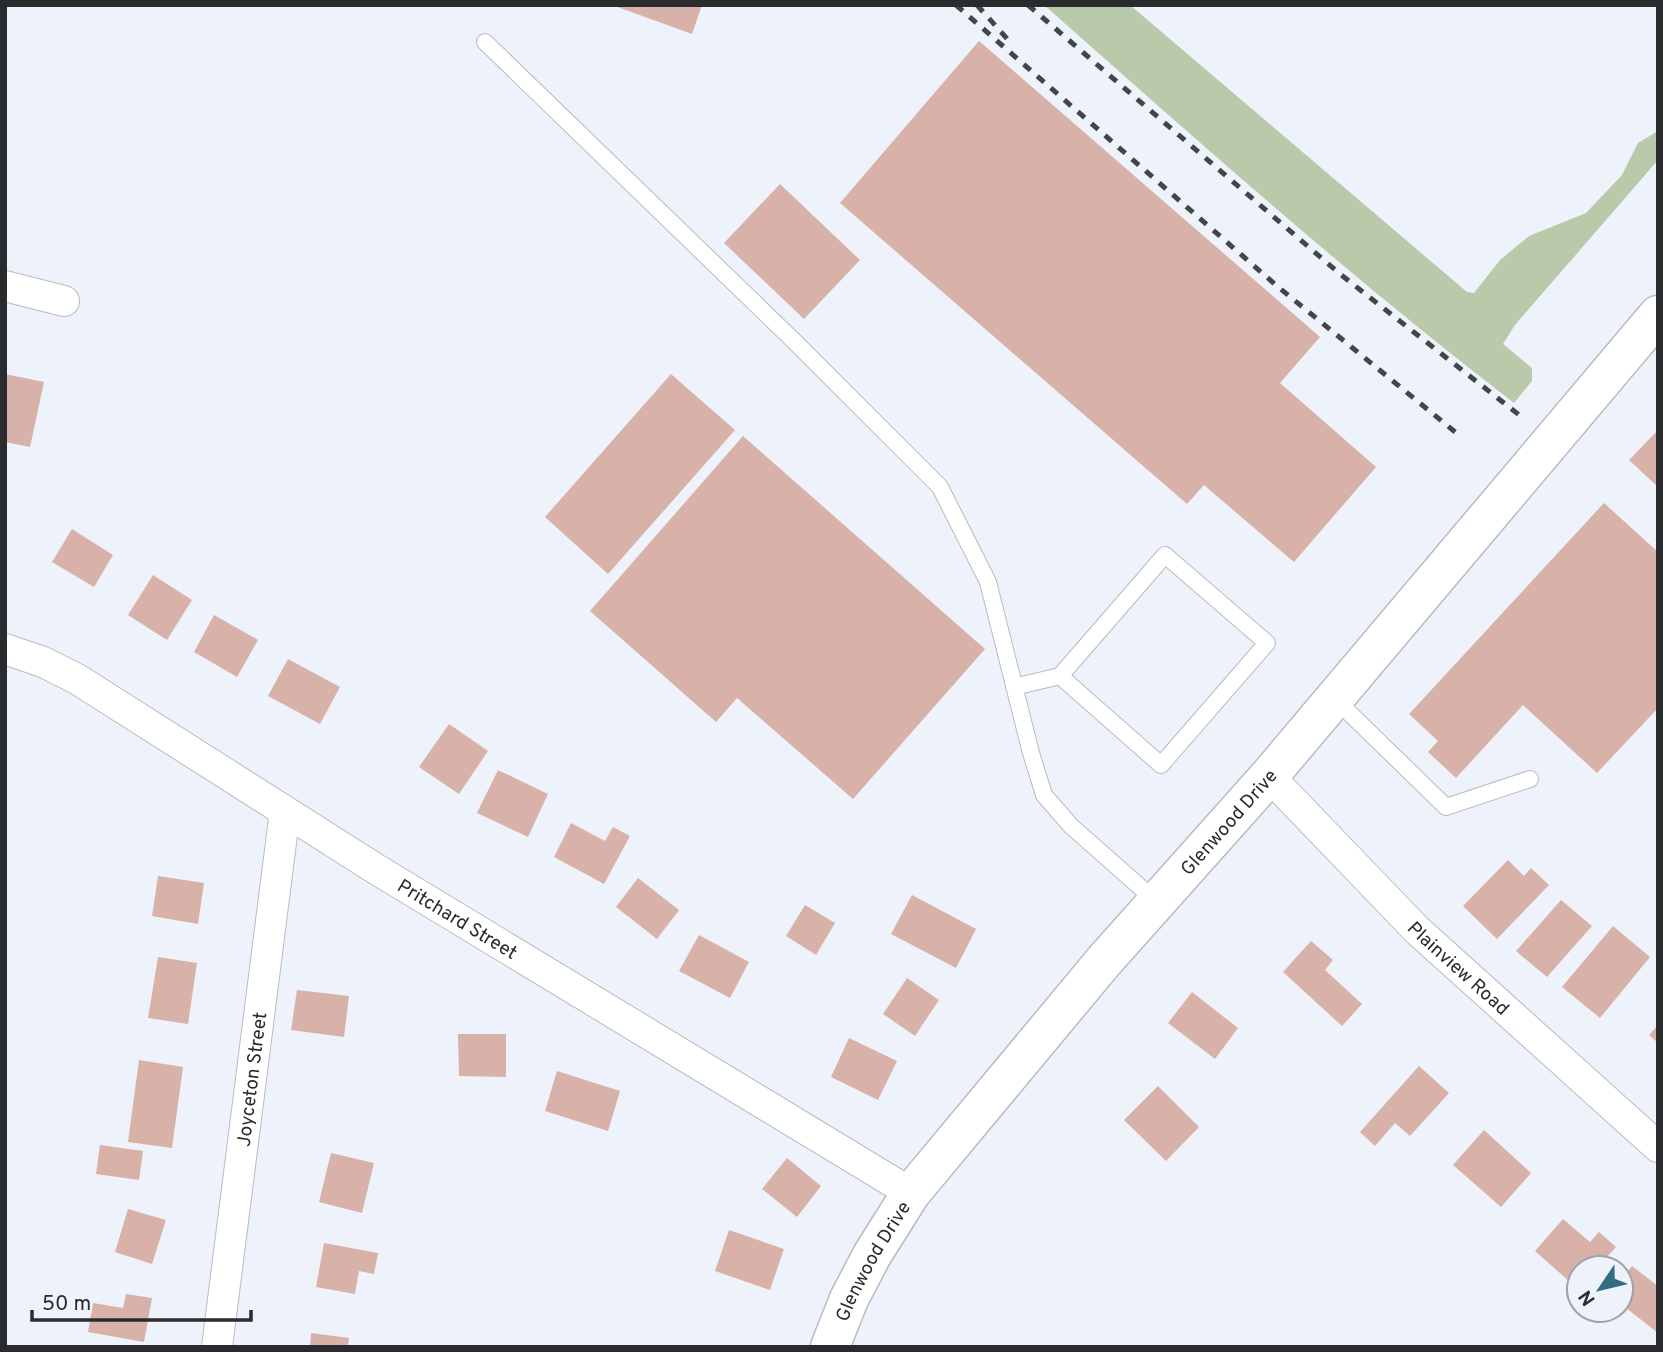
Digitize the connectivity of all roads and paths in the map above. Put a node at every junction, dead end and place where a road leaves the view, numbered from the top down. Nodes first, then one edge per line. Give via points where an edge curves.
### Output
1 (485, 42) dead end
2 (5, 286) edge
3 (64, 301) dead end
4 (1658, 315) edge
5 (5, 649) edge
6 (1060, 676) junction
7 (1014, 687) junction
8 (1334, 698) junction
9 (1269, 776) junction
10 (1530, 779) dead end
11 (285, 811) junction
12 (1157, 902) junction
13 (1658, 1147) edge
14 (911, 1193) junction
15 (217, 1347) edge
16 (830, 1347) edge

1 - 7 lane via 940,487 988,582
2 - 3 street
4 - 8 street, Glenwood Drive
5 - 11 street, Pritchard Street via 77,679
6 - 6 lane via 1165,555 1267,643 1161,765
6 - 7 lane
7 - 12 lane via 1044,794 1071,826
8 - 9 street, Glenwood Drive
8 - 10 lane via 1446,807
9 - 12 street, Glenwood Drive
9 - 13 street, Plainview Road via 1417,930
11 - 14 street, Pritchard Street
11 - 15 street, Joyceton Street
12 - 14 street, Glenwood Drive
14 - 16 street, Glenwood Drive via 872,1255

